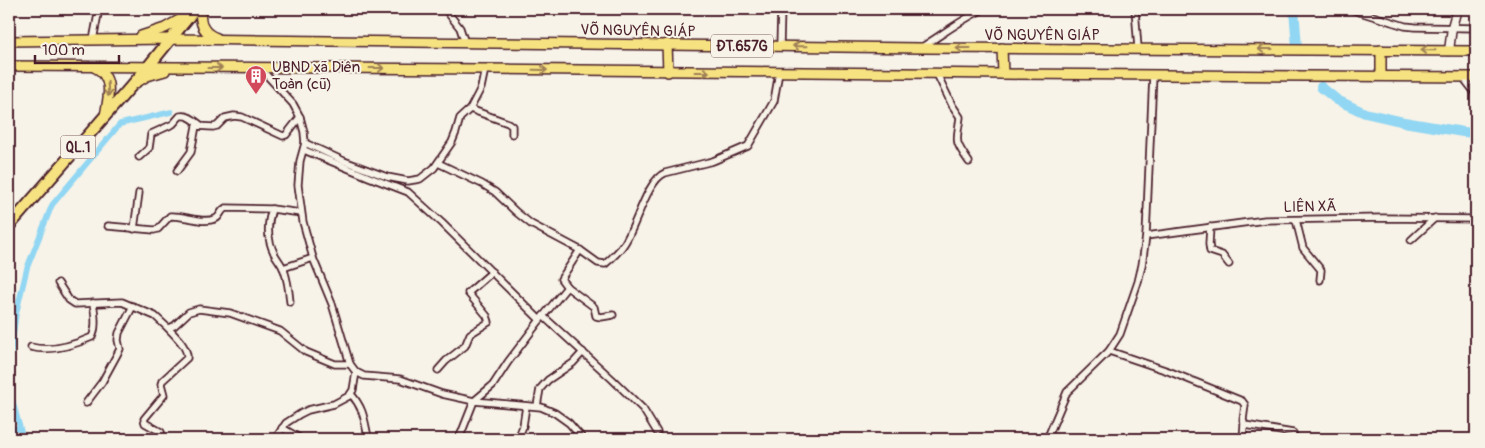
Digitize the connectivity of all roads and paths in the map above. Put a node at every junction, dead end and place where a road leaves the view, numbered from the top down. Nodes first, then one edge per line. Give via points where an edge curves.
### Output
1 (99, 9) edge
2 (445, 9) edge
3 (780, 9) edge
4 (984, 9) edge
5 (1135, 9) edge
6 (1350, 9) edge
7 (1457, 9) edge
8 (196, 10) edge
9 (1452, 27) junction
10 (1476, 28) edge
11 (170, 39) junction
12 (93, 40) junction
13 (124, 40) junction
14 (222, 40) junction
15 (9, 41) edge
16 (465, 43) junction
17 (666, 44) junction
18 (780, 46) junction
19 (9, 48) edge
20 (921, 48) junction
21 (1002, 48) junction
22 (1138, 48) junction
23 (1381, 50) junction
24 (1449, 51) junction
25 (1476, 51) edge
26 (9, 66) edge
27 (94, 67) junction
28 (147, 68) junction
29 (175, 68) junction
30 (260, 68) junction
31 (485, 69) junction
32 (668, 72) junction
33 (779, 72) junction
34 (937, 74) junction
35 (1003, 74) junction
36 (1153, 75) junction
37 (1381, 75) junction
38 (1462, 76) junction
39 (1476, 77) edge
40 (133, 84) junction
41 (1476, 94) edge
42 (470, 109) junction
43 (105, 116) junction
44 (300, 117) junction
45 (202, 126) junction
46 (512, 134) dead end
47 (305, 147) junction
48 (140, 157) dead end
49 (969, 162) dead end
50 (438, 163) junction
51 (177, 171) dead end
52 (138, 193) dead end
53 (272, 209) junction
54 (301, 212) junction
55 (1435, 218) junction
56 (1476, 219) edge
57 (1296, 220) junction
58 (9, 226) edge
59 (108, 226) dead end
60 (1210, 227) junction
61 (134, 229) junction
62 (1146, 236) junction
63 (1410, 240) dead end
64 (580, 250) junction
65 (313, 258) junction
66 (1229, 264) dead end
67 (283, 268) junction
68 (492, 272) junction
69 (1320, 280) dead end
70 (58, 284) dead end
71 (566, 287) junction
72 (290, 302) dead end
73 (93, 304) junction
74 (133, 306) junction
75 (613, 315) dead end
76 (542, 318) junction
77 (168, 328) junction
78 (31, 347) dead end
79 (1109, 351) junction
80 (583, 352) junction
81 (350, 364) junction
82 (438, 370) dead end
83 (356, 372) junction
84 (351, 394) junction
85 (474, 401) junction
86 (86, 403) dead end
87 (526, 406) junction
88 (537, 406) junction
89 (1244, 424) junction
90 (282, 428) junction
91 (657, 432) dead end
92 (162, 439) edge
93 (275, 439) edge
94 (301, 439) edge
95 (370, 439) edge
96 (459, 439) edge
97 (518, 439) edge
98 (583, 439) edge
99 (1047, 439) edge
100 (1243, 439) edge
101 (1295, 439) edge

1 - 12 street
2 - 16 street via 460,28
3 - 18 street
4 - 20 street via 963,19
5 - 22 street
6 - 9 street via 1405,26
7 - 9 street
8 - 11 highway, QL.1
8 - 13 main road via 165,28
8 - 14 main road via 210,35
9 - 10 street
9 - 24 street
11 - 13 main road, VÕ NGUYÊN GIÁP / ĐT.657G
11 - 14 main road, VÕ NGUYÊN GIÁP / ĐT.657G
11 - 28 highway, QL.1
12 - 13 main road, VÕ NGUYÊN GIÁP / ĐT.657G
12 - 15 main road, VÕ NGUYÊN GIÁP / ĐT.657G
14 - 16 main road, VÕ NGUYÊN GIÁP / ĐT.657G
16 - 17 main road, VÕ NGUYÊN GIÁP / ĐT.657G
17 - 18 main road, VÕ NGUYÊN GIÁP / ĐT.657G
17 - 32 main road
20 -> 18 main road, VÕ NGUYÊN GIÁP / ĐT.657G
19 - 26 main road
21 -> 20 main road, VÕ NGUYÊN GIÁP / ĐT.657G
21 - 22 main road, VÕ NGUYÊN GIÁP / ĐT.657G
21 - 35 main road
23 -> 22 main road, VÕ NGUYÊN GIÁP / ĐT.657G
24 -> 23 main road, VÕ NGUYÊN GIÁP / ĐT.657G
23 - 37 main road
24 - 25 main road, VÕ NGUYÊN GIÁP / ĐT.657G
26 - 27 main road, ĐT.657G
27 - 28 main road, ĐT.657G
27 -> 43 main road via 105,75 108,83
28 - 29 main road, ĐT.657G
28 - 40 highway, QL.1
29 -> 30 main road, ĐT.657G
29 - 40 main road
30 -> 31 main road, ĐT.657G
30 - 44 street via 293,104
31 -> 32 main road, ĐT.657G
31 - 42 street via 481,88
32 -> 33 main road, ĐT.657G
33 - 34 main road, ĐT.657G
33 - 64 street via 774,102 748,146 713,161 660,175 624,244 604,264
34 - 35 main road, ĐT.657G
34 - 49 street via 960,117 956,136 958,146
35 - 36 main road, ĐT.657G
36 - 37 main road, ĐT.657G
36 - 62 street
37 - 38 main road, ĐT.657G
38 - 39 main road, ĐT.657G
38 - 41 street
40 - 43 highway, QL.1
42 - 46 street via 508,123 512,126
42 - 50 street via 460,118 455,138
43 - 58 highway, QL.1
44 - 45 street via 283,136 238,116 225,118 216,127
44 - 47 street
45 - 48 street via 185,115 180,116 173,124 151,134 149,148
45 - 51 street via 195,127 191,152
47 - 50 street via 373,173 408,182 427,175
47 - 54 street via 298,177
47 - 68 street via 405,190
50 - 64 street via 482,184 531,224
52 - 61 street
53 - 54 street
53 - 61 street via 226,208 215,219 172,216 157,229
53 - 67 street via 269,233 273,250
54 - 65 street
55 - 56 street, LIÊN XÃ
55 - 57 street, LIÊN XÃ
55 - 63 street
57 - 60 street, LIÊN XÃ via 1252,221
57 - 69 street via 1303,248 1321,270
59 - 61 street
60 - 62 street, LIÊN XÃ
60 - 66 street via 1210,251 1222,255
62 - 79 street via 1138,282 1122,331
64 - 71 street via 561,279
65 - 67 street
65 - 81 street via 332,304
67 - 72 street
68 - 76 street
68 - 82 street via 468,293 489,322 470,334 465,346
70 - 73 street via 72,303
71 - 75 street via 594,308 596,316
71 - 76 street
73 - 74 street via 117,302
73 - 78 street via 92,337 45,349
74 - 77 street via 155,316
74 - 86 street via 120,333 120,349
76 - 80 street
76 - 85 street via 493,385
77 - 81 street via 198,309 230,313 280,331 306,352 335,364
77 - 92 street via 184,346 188,356 162,381 164,394 144,419 144,423 159,430
79 - 89 street via 1242,401 1245,405
79 - 99 street via 1067,392
80 - 88 street via 540,389
80 - 91 street via 642,409
81 - 83 street
83 - 84 street
83 - 85 street via 364,376 400,379
84 - 90 street via 334,404 308,410 292,418
84 - 95 street via 360,404
85 - 87 street
85 - 96 street
87 - 88 street
87 - 97 street
88 - 98 street via 562,418
89 - 100 street
89 - 101 street via 1293,433
90 - 93 street
90 - 94 street

